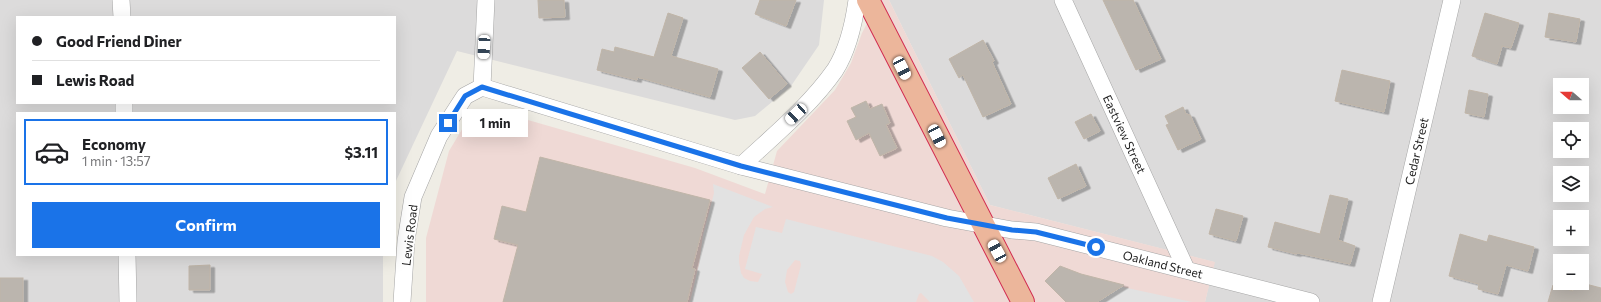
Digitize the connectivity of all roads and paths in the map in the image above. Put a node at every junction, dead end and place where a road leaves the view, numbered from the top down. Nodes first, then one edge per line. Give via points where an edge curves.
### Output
1 (122, 0) edge
2 (486, 0) edge
3 (857, 0) edge
4 (868, 0) edge
5 (1062, 0) edge
6 (1452, 0) edge
7 (122, 16) edge
8 (482, 87) junction
9 (741, 166) junction
10 (982, 225) junction
11 (127, 256) edge
12 (1186, 269) junction
13 (128, 302) edge
14 (402, 302) edge
15 (1023, 302) edge
16 (1311, 302) edge
17 (1380, 302) edge

1 - 7 street
2 - 8 street
3 - 9 street via 855,18 836,69 807,104
4 - 10 highway
5 - 12 street, Eastview Street
6 - 17 street, Cedar Street
8 - 9 street, Oakland Street
8 - 14 street, Lewis Road via 465,96 439,136 413,197 406,241
9 - 10 street, Oakland Street
10 - 12 street, Oakland Street via 1036,232
10 - 15 highway
11 - 13 street
12 - 16 street, Oakland Street

